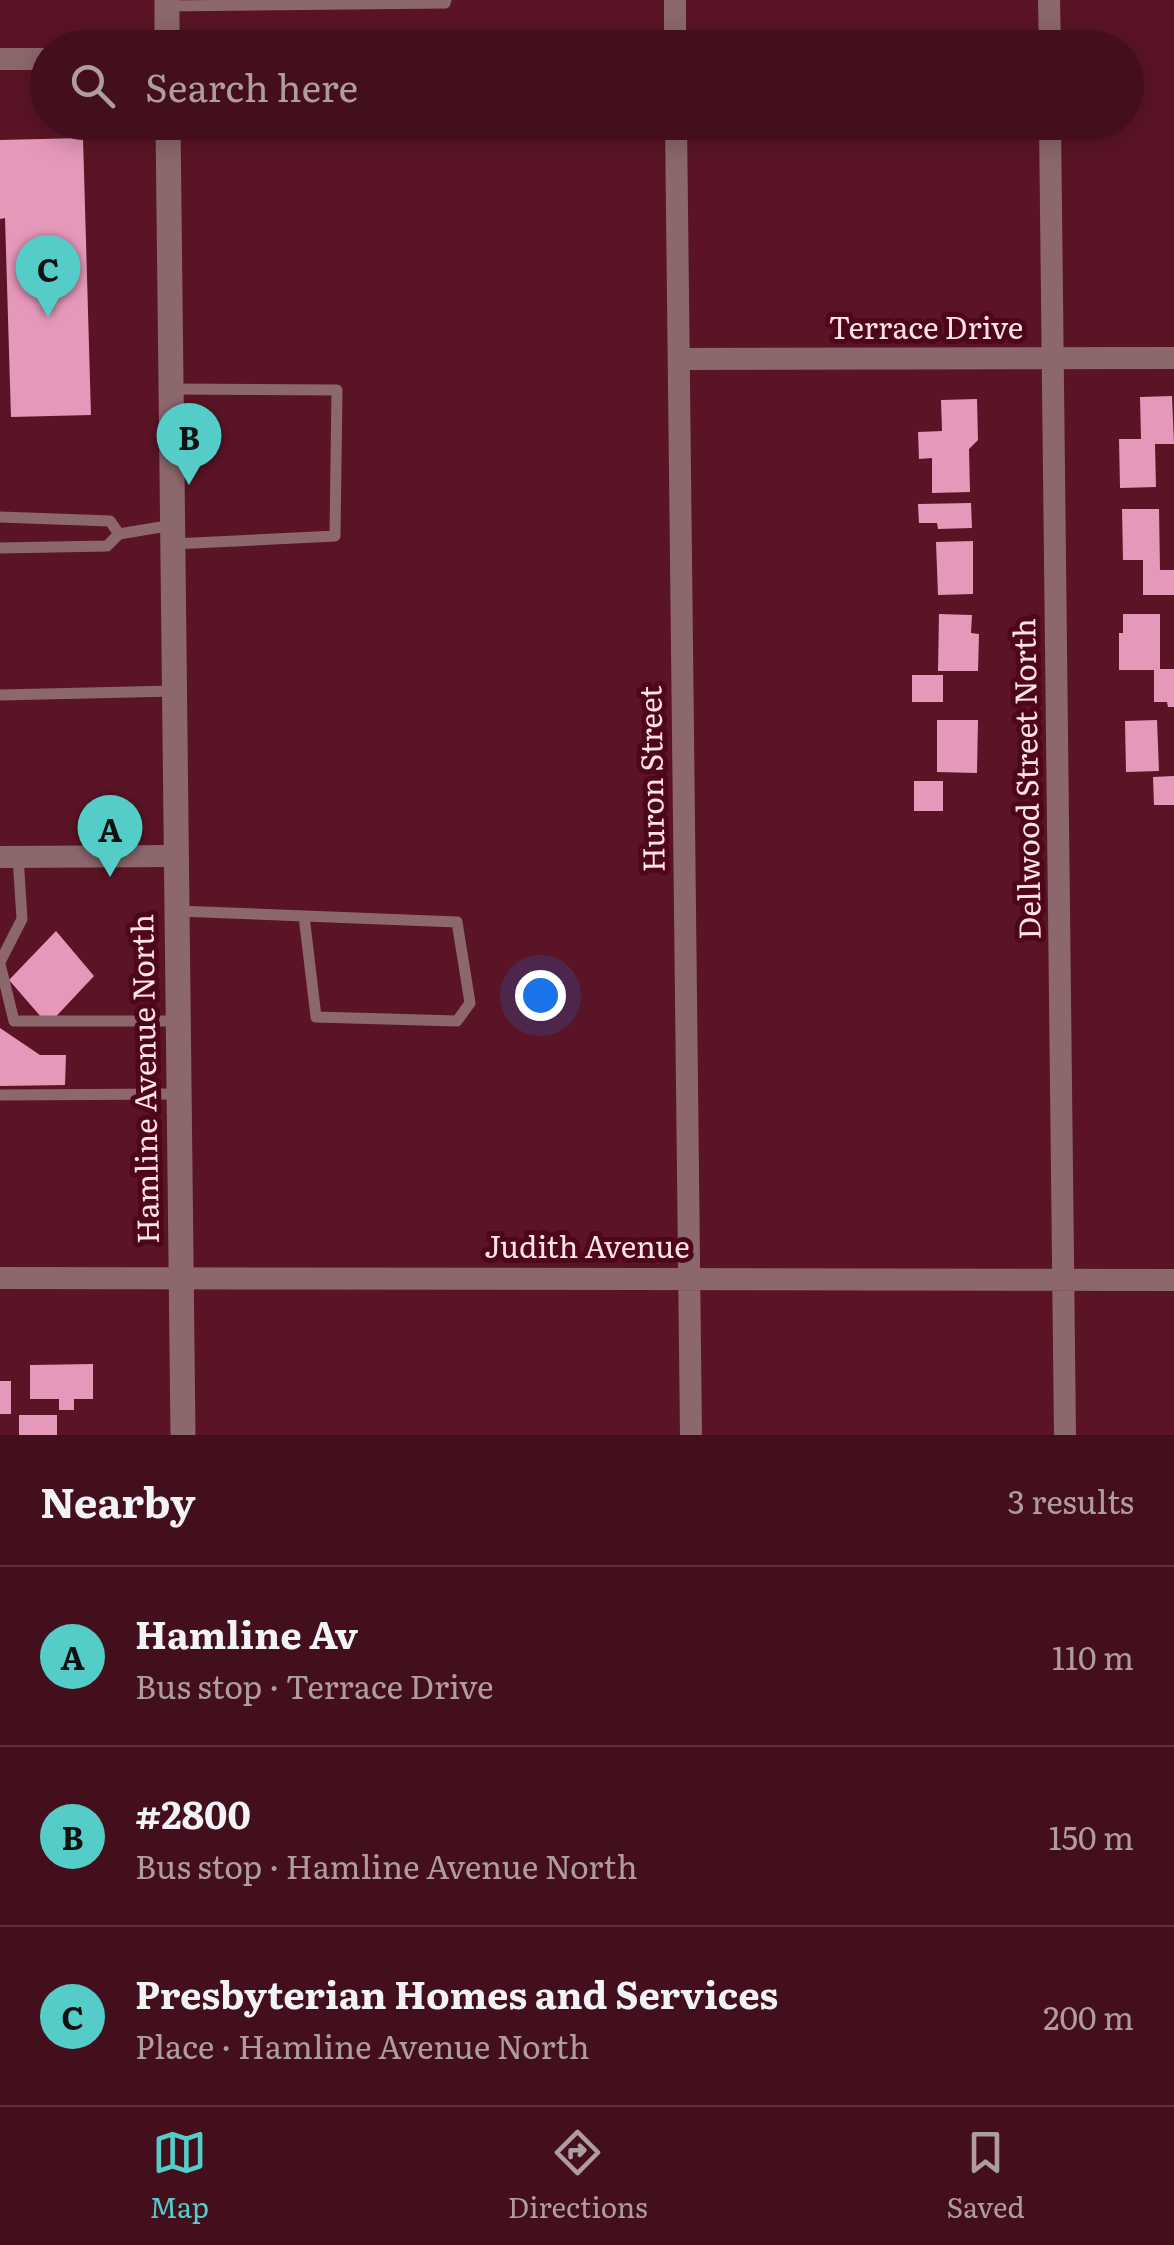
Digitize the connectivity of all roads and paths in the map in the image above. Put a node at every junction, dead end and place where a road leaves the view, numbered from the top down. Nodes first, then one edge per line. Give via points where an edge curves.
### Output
1 (446, 0) edge
2 (674, 0) edge
3 (1049, 0) edge
4 (298, 2) edge
5 (166, 3) edge
6 (167, 30) edge
7 (675, 30) edge
8 (1050, 30) edge
9 (0, 59) edge
10 (30, 59) edge
11 (168, 140) edge
12 (676, 140) edge
13 (1050, 140) edge
14 (1053, 358) junction
15 (1174, 358) edge
16 (678, 359) junction
17 (171, 388) junction
18 (0, 518) edge
19 (119, 534) junction
20 (173, 534) junction
21 (0, 548) edge
22 (175, 691) junction
23 (0, 695) edge
24 (177, 856) junction
25 (9, 857) edge
26 (177, 911) junction
27 (304, 916) junction
28 (0, 963) edge
29 (178, 1021) junction
30 (0, 1094) edge
31 (178, 1094) junction
32 (181, 1277) junction
33 (0, 1278) edge
34 (689, 1279) junction
35 (1064, 1280) junction
36 (1174, 1280) edge
37 (182, 1435) edge
38 (691, 1435) edge
39 (1065, 1435) edge

1 - 4 lane
2 - 7 street
3 - 8 street
4 - 5 lane
5 - 6 street
9 - 10 street
11 - 17 street, Hamline Avenue North
12 - 16 street, Huron Street
13 - 14 street, Dellwood Street North
14 - 15 street, Terrace Drive
14 - 16 street, Terrace Drive
14 - 35 street, Dellwood Street North
16 - 34 street, Huron Street
17 - 20 street, Hamline Avenue North
17 - 20 lane via 338,390 335,536
18 - 19 lane via 110,521
19 - 20 lane
19 - 21 lane via 107,546
20 - 22 street, Hamline Avenue North
22 - 23 lane
22 - 24 street, Hamline Avenue North
24 - 25 street
24 - 26 street, Hamline Avenue North
25 - 28 lane via 22,919
26 - 27 lane
26 - 29 street, Hamline Avenue North
27 - 27 lane via 457,922 470,1003 457,1021 316,1017
28 - 29 lane via 14,1020
29 - 31 street, Hamline Avenue North
30 - 31 lane
31 - 32 street, Hamline Avenue North
32 - 33 street, Judith Avenue
32 - 34 street, Judith Avenue
32 - 37 street, Hamline Avenue North
34 - 35 street, Judith Avenue
34 - 38 street, Huron Street
35 - 36 street, Judith Avenue
35 - 39 street, Dellwood Street North

